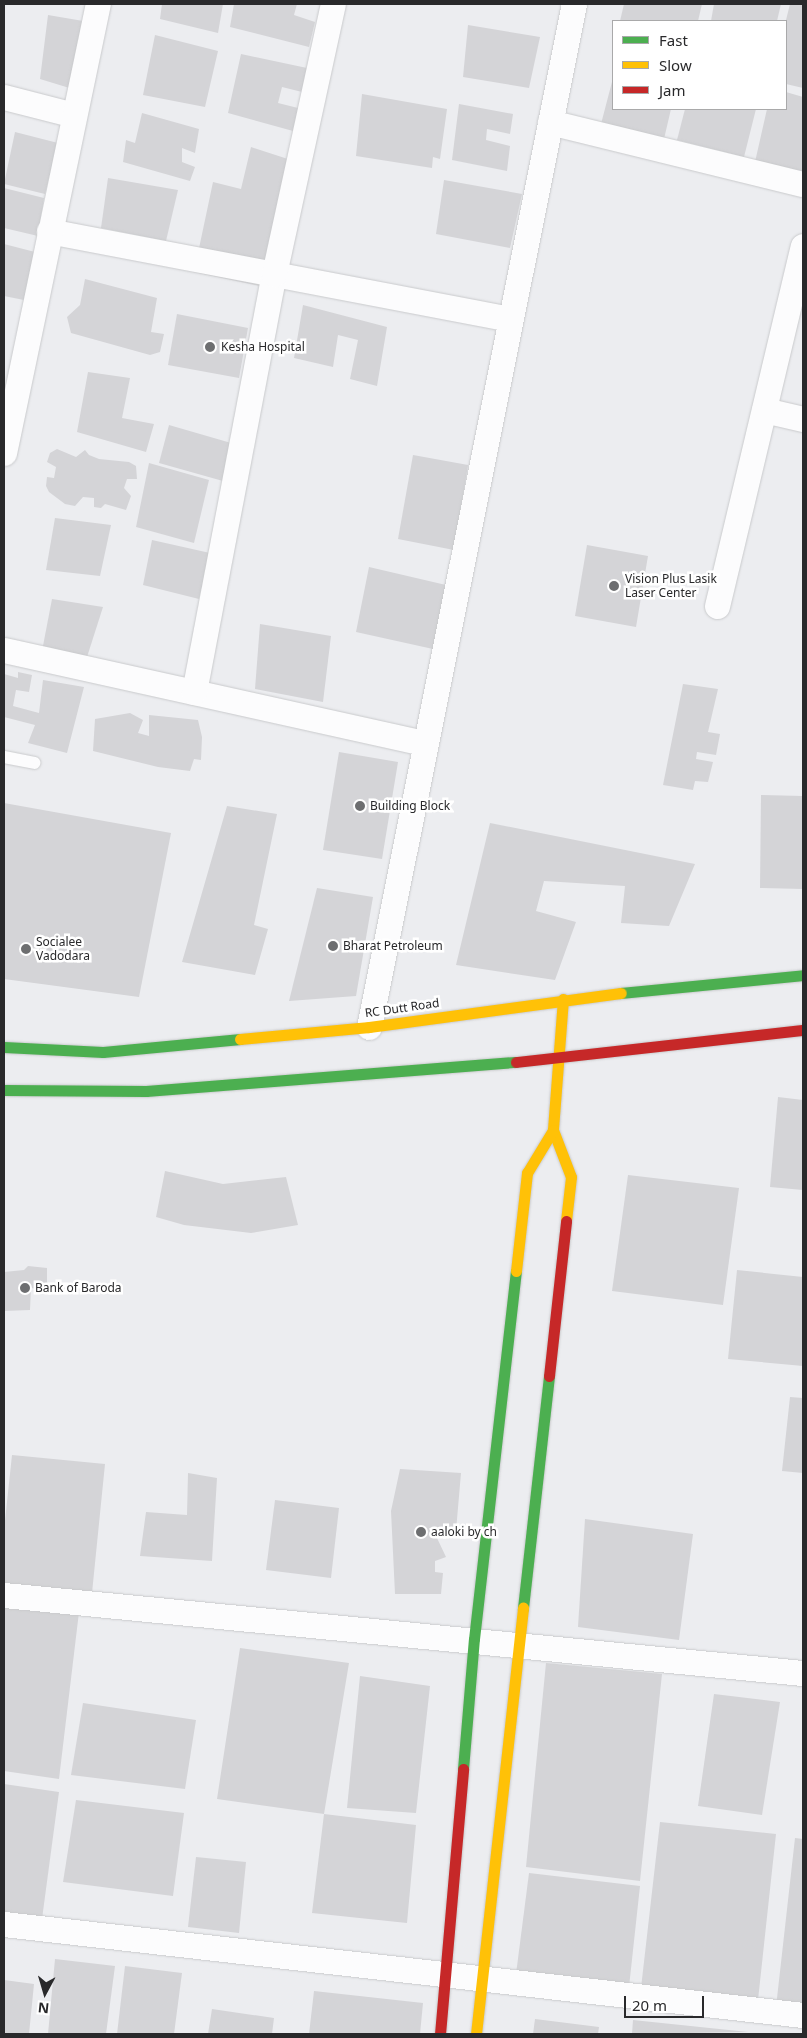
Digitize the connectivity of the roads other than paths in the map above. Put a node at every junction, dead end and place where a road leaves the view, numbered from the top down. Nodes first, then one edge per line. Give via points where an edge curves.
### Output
1 (98, 4) edge
2 (333, 4) edge
3 (574, 4) edge
4 (4, 97) edge
5 (74, 114) junction
6 (550, 122) junction
7 (803, 184) edge
8 (49, 231) junction
9 (803, 246) edge
10 (274, 274) junction
11 (510, 319) junction
12 (13, 354) edge
13 (764, 410) junction
14 (803, 419) edge
15 (4, 453) edge
16 (717, 606) dead end
17 (4, 650) edge
18 (194, 692) junction
19 (425, 743) junction
20 (4, 757) edge
21 (34, 763) dead end
22 (803, 975) edge
23 (563, 999) junction
24 (369, 1027) junction
25 (803, 1030) edge
26 (4, 1047) edge
27 (557, 1059) junction
28 (4, 1090) edge
29 (554, 1130) junction
30 (4, 1596) edge
31 (474, 1639) junction
32 (520, 1646) junction
33 (803, 1673) edge
34 (4, 1924) edge
35 (445, 1974) junction
36 (481, 1979) junction
37 (803, 2015) edge
38 (440, 2034) edge
39 (476, 2034) edge

1 - 5 street
2 - 10 street
3 - 6 street
4 - 5 street
5 - 8 street
6 - 7 street
6 - 11 street
8 - 10 street
8 - 12 street
9 - 13 street
10 - 11 street
10 - 18 street
11 - 19 street
12 - 15 street
13 - 14 street
13 - 16 street
17 - 18 street
18 - 19 street
19 - 24 street
20 - 21 lane
22 - 23 street, RC Dutt Road
23 - 24 street, RC Dutt Road
23 - 27 street
24 - 26 street, RC Dutt Road via 103,1052
25 - 27 street
27 - 28 street via 138,1092
27 - 29 street
29 - 31 street via 527,1173
29 - 32 street via 571,1178
30 - 31 street
31 - 32 street
31 - 35 street
32 - 33 street
32 - 36 street
34 - 35 street
35 - 36 street
35 - 38 street
36 - 37 street
36 - 39 street

